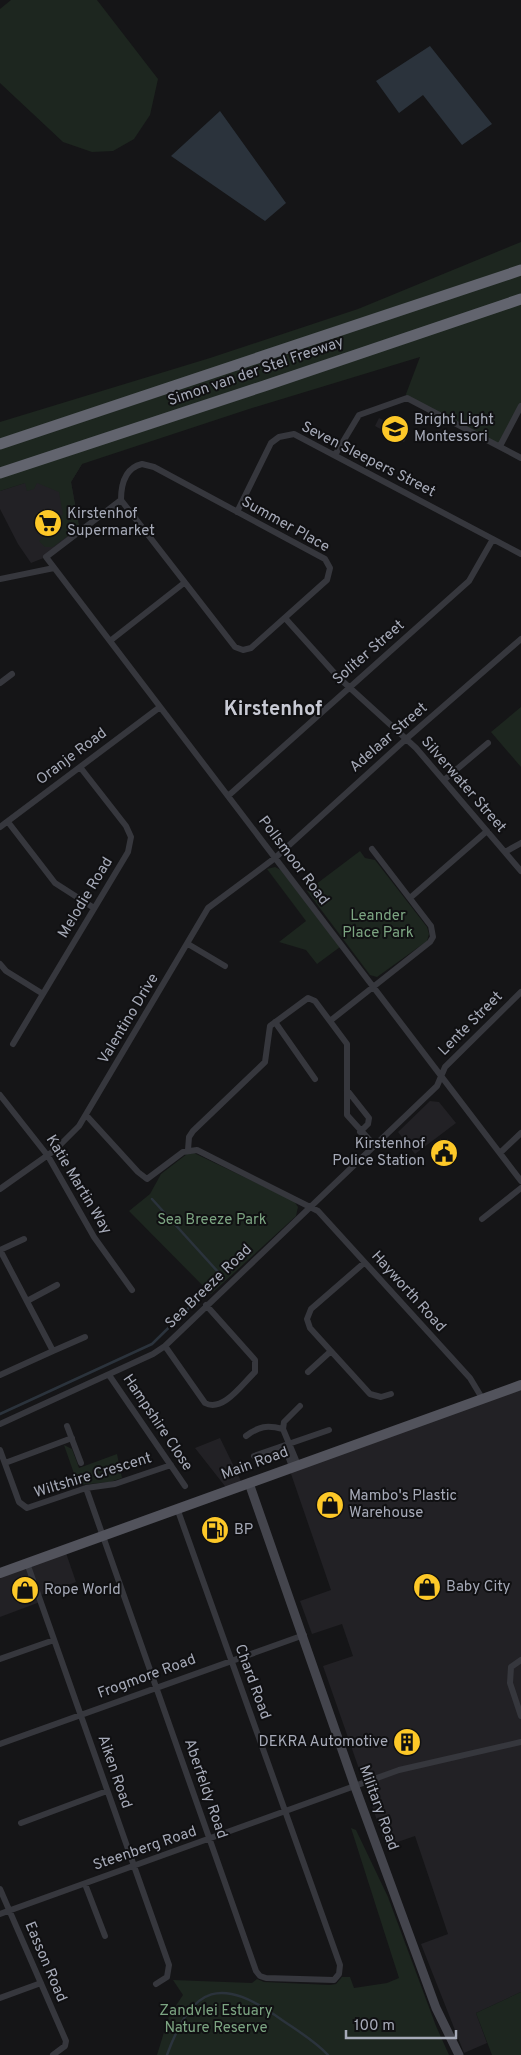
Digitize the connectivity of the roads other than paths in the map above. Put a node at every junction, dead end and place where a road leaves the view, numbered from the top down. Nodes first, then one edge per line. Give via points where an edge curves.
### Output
1 (521, 265) edge
2 (521, 270) edge
3 (490, 280) junction
4 (521, 298) edge
5 (521, 305) edge
6 (487, 310) junction
7 (521, 406) edge
8 (0, 444) edge
9 (500, 446) junction
10 (335, 455) junction
11 (521, 458) edge
12 (0, 473) edge
13 (121, 500) junction
14 (237, 512) junction
15 (493, 539) junction
16 (521, 554) edge
17 (54, 568) junction
18 (0, 579) edge
19 (184, 583) junction
20 (285, 618) junction
21 (521, 639) edge
22 (110, 641) junction
23 (12, 674) dead end
24 (0, 683) edge
25 (349, 688) junction
26 (160, 707) junction
27 (406, 739) junction
28 (488, 743) dead end
29 (80, 767) junction
30 (444, 780) junction
31 (228, 796) junction
32 (8, 822) junction
33 (0, 827) edge
34 (487, 831) junction
35 (521, 843) edge
36 (372, 849) dead end
37 (505, 852) junction
38 (275, 858) junction
39 (521, 871) edge
40 (410, 898) junction
41 (94, 908) junction
42 (188, 944) junction
43 (0, 964) edge
44 (225, 966) dead end
45 (373, 987) junction
46 (521, 992) edge
47 (42, 994) junction
48 (330, 1021) junction
49 (276, 1022) junction
50 (13, 1044) dead end
51 (441, 1075) junction
52 (315, 1079) dead end
53 (347, 1090) junction
54 (0, 1096) edge
55 (86, 1115) junction
56 (360, 1132) junction
57 (521, 1133) edge
58 (374, 1146) junction
59 (188, 1150) junction
60 (500, 1153) junction
61 (48, 1156) junction
62 (521, 1181) edge
63 (521, 1188) edge
64 (0, 1189) edge
65 (311, 1207) junction
66 (482, 1219) dead end
67 (24, 1239) dead end
68 (0, 1250) edge
69 (364, 1262) junction
70 (57, 1285) dead end
71 (132, 1290) dead end
72 (27, 1301) junction
73 (206, 1305) junction
74 (85, 1336) dead end
75 (164, 1346) junction
76 (52, 1351) junction
77 (331, 1351) junction
78 (308, 1372) dead end
79 (109, 1374) junction
80 (0, 1375) edge
81 (521, 1385) edge
82 (391, 1394) dead end
83 (482, 1398) junction
84 (300, 1406) dead end
85 (0, 1424) edge
86 (67, 1426) dead end
87 (283, 1429) junction
88 (329, 1430) dead end
89 (246, 1436) dead end
90 (72, 1438) junction
91 (288, 1445) junction
92 (0, 1450) edge
93 (254, 1456) dead end
94 (81, 1462) dead end
95 (5, 1463) junction
96 (171, 1465) junction
97 (295, 1466) junction
98 (249, 1483) junction
99 (185, 1486) dead end
100 (86, 1488) junction
101 (177, 1508) junction
102 (102, 1536) junction
103 (26, 1563) junction
104 (0, 1573) edge
105 (304, 1635) junction
106 (54, 1640) junction
107 (0, 1659) edge
108 (231, 1660) junction
109 (521, 1660) edge
110 (156, 1687) junction
111 (81, 1715) junction
112 (521, 1716) edge
113 (521, 1742) edge
114 (0, 1744) edge
115 (355, 1787) junction
116 (107, 1792) junction
117 (285, 1812) junction
118 (22, 1823) dead end
119 (210, 1840) junction
120 (134, 1866) junction
121 (85, 1884) junction
122 (0, 1889) edge
123 (9, 1910) junction
124 (0, 1914) edge
125 (105, 1936) dead end
126 (337, 1977) joint
127 (41, 1983) junction
128 (156, 1984) dead end
129 (0, 1998) edge
130 (53, 2055) edge
131 (459, 2055) edge

1 - 3 highway
2 - 3 highway, Simon van der Stel Freeway
3 - 8 highway, Simon van der Stel Freeway
4 - 6 highway, Simon van der Stel Freeway
5 - 6 highway
6 - 12 highway, Simon van der Stel Freeway
7 - 9 street
9 - 10 street via 407,398 359,415
9 - 11 street
10 - 14 street, Seven Sleepers Street via 294,434 274,440
10 - 15 street, Seven Sleepers Street
13 - 14 street, Summer Place via 123,480 129,471 134,466 146,465
13 - 17 street, Pollsmoor Road via 46,557
13 - 19 street, Summer Place
14 - 20 street, Summer Place via 328,563 330,572 327,580
15 - 16 street, Seven Sleepers Street
15 - 25 street, Soliter Street via 469,581
17 - 18 street
17 - 22 street, Pollsmoor Road
19 - 20 street, Summer Place via 231,644 240,649 251,648
19 - 22 street
20 - 25 street, Silverwater Street
21 - 27 street, Adelaar Street
22 - 26 street, Pollsmoor Road
23 - 24 street
25 - 27 street, Silverwater Street
25 - 31 street, Soliter Street
26 - 29 street, Oranje Road
26 - 31 street, Pollsmoor Road
27 - 30 street, Silverwater Street
27 - 38 street, Adelaar Street
28 - 30 street
29 - 32 street, Oranje Road
29 - 41 street, Melodie Road via 126,826 130,837 128,852
30 - 34 street, Silverwater Street
31 - 38 street, Pollsmoor Road
32 - 33 street, Oranje Road
32 - 41 street via 54,883
34 - 37 street, Silverwater Street
34 - 40 street
35 - 37 street
36 - 40 street
37 - 39 street, Silverwater Street
38 - 42 street, Valentino Drive via 208,908
38 - 45 street, Pollsmoor Road
40 - 45 street via 431,926 433,936 430,942
41 - 47 street, Melodie Road
42 - 44 street
42 - 55 street, Valentino Drive
43 - 47 street
45 - 48 street
45 - 51 street, Pollsmoor Road
46 - 51 street, Lente Street via 445,1067
47 - 50 street, Melodie Road
48 - 49 street via 315,1001 308,998
48 - 53 street via 348,1044
49 - 52 street
49 - 59 street via 269,1030 265,1062 193,1132 189,1137
51 - 58 street, Sea Breeze Road via 436,1086
51 - 60 street, Pollsmoor Road
53 - 56 street via 347,1115
53 - 56 street via 369,1118
54 - 61 street, Katie Martin Way
55 - 59 street via 147,1179
55 - 61 street, Valentino Drive
56 - 58 street
57 - 60 street
58 - 65 street, Sea Breeze Road
59 - 65 street, Hayworth Road via 202,1152
60 - 62 street, Pollsmoor Road
61 - 64 street, Valentino Drive
61 - 71 street, Katie Martin Way via 89,1229
63 - 66 street
65 - 69 street, Hayworth Road
65 - 73 street, Sea Breeze Road
67 - 68 street
68 - 72 street
69 - 77 street via 308,1314 309,1326
69 - 83 street, Hayworth Road via 470,1378
70 - 72 street
72 - 76 street
73 - 75 street, Sea Breeze Road
73 - 75 street via 255,1360 255,1372 222,1403 210,1406
74 - 76 street
75 - 79 street, Sea Breeze Road
76 - 80 street
77 - 78 street
77 - 82 street via 370,1394 381,1398
79 - 85 street, Sea Breeze Road
79 - 96 street, Hampshire Close
81 - 83 main road, Main Road
83 - 97 main road, Main Road
84 - 87 street via 284,1422
86 - 90 street
87 - 89 street via 267,1426
87 - 91 street
88 - 91 street
90 - 94 street
90 - 95 street
91 - 93 street
91 - 97 street via 286,1450
92 - 95 street, Wiltshire Crescent
95 - 100 street, Wiltshire Crescent via 19,1502 27,1508
96 - 99 street, Hampshire Close
96 - 100 street, Wiltshire Crescent via 115,1484
97 - 98 main road, Main Road
98 - 101 main road, Main Road
98 - 105 main road, Military Road
100 - 102 street, Aberfeldy Road
101 - 102 main road, Main Road
101 - 108 street, Chard Road
102 - 103 main road, Main Road
102 - 110 street, Aberfeldy Road
103 - 104 main road, Main Road
103 - 106 street, Aiken Road
105 - 108 street, Frogmore Road
105 - 115 main road, Military Road
106 - 107 street
106 - 111 street, Aiken Road
108 - 110 street, Frogmore Road
108 - 117 street, Chard Road
109 - 112 street via 512,1667 509,1679
110 - 111 street, Frogmore Road
110 - 119 street, Aberfeldy Road
111 - 114 street, Frogmore Road
111 - 116 street, Aiken Road
113 - 115 street, Steenberg Road via 399,1770
115 - 117 street, Steenberg Road
115 - 131 main road, Military Road via 436,2008
116 - 118 street
116 - 120 street, Aiken Road
117 - 119 street, Steenberg Road
117 - 126 street, Chard Road via 340,1965
119 - 120 street, Steenberg Road
119 - 126 street, Aberfeldy Road via 259,1975 329,1981
120 - 121 street, Steenberg Road
120 - 128 street, Aiken Road via 170,1969 168,1976
121 - 123 street, Steenberg Road
121 - 125 street
122 - 123 street, Easson Road
123 - 124 street, Steenberg Road
123 - 127 street, Easson Road
127 - 129 street
127 - 130 street, Easson Road via 66,2045

